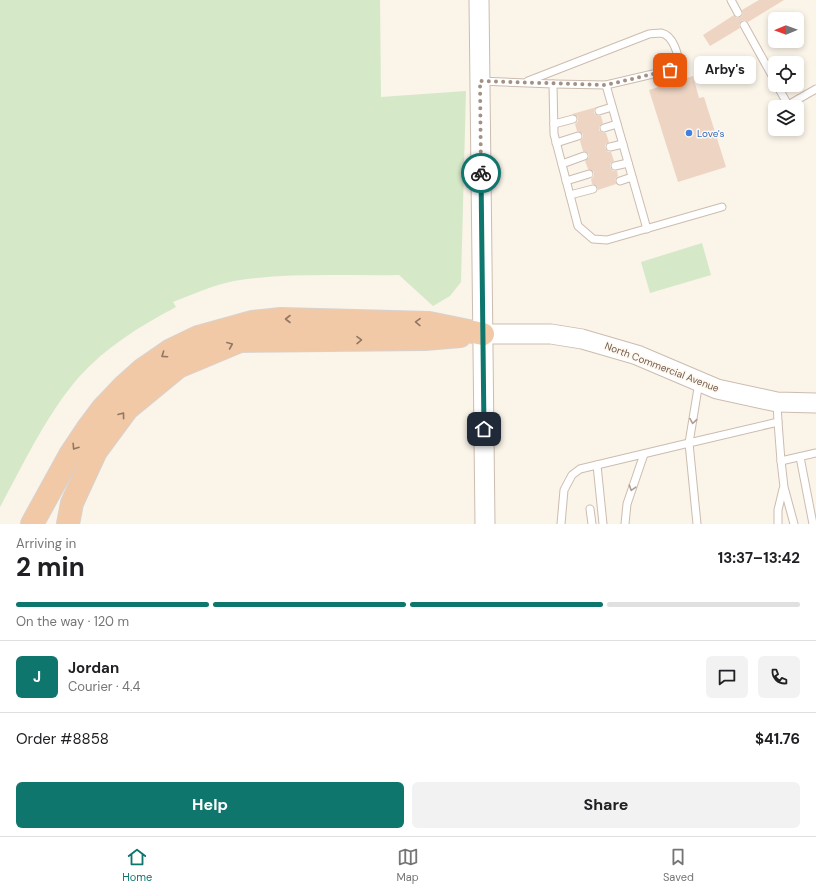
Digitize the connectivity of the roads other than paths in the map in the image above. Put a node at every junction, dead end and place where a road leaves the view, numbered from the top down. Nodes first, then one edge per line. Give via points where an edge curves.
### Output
1 (479, 0) edge
2 (731, 0) edge
3 (738, 13) dead end
4 (744, 25) dead end
5 (768, 68) edge
6 (480, 81) junction
7 (524, 82) junction
8 (553, 84) junction
9 (606, 85) junction
10 (816, 90) edge
11 (781, 92) edge
12 (612, 107) junction
13 (599, 111) dead end
14 (573, 118) dead end
15 (554, 124) junction
16 (617, 124) junction
17 (604, 128) dead end
18 (578, 136) dead end
19 (556, 143) junction
20 (623, 144) junction
21 (610, 147) dead end
22 (584, 156) dead end
23 (628, 163) junction
24 (562, 164) junction
25 (615, 166) dead end
26 (589, 174) dead end
27 (632, 177) junction
28 (566, 181) junction
29 (620, 181) dead end
30 (594, 189) dead end
31 (570, 195) junction
32 (722, 207) dead end
33 (647, 229) junction
34 (484, 334) junction
35 (699, 382) junction
36 (777, 402) junction
37 (816, 403) edge
38 (778, 422) junction
39 (689, 443) junction
40 (816, 453) edge
41 (644, 454) junction
42 (800, 457) junction
43 (781, 461) junction
44 (597, 465) junction
45 (784, 487) junction
46 (590, 510) dead end
47 (32, 524) edge
48 (68, 524) edge
49 (485, 524) edge
50 (562, 524) edge
51 (592, 524) edge
52 (603, 524) edge
53 (625, 524) edge
54 (697, 524) edge
55 (778, 524) edge
56 (794, 524) edge
57 (813, 524) edge

1 - 6 street
2 - 3 lane
4 - 5 lane
6 - 7 lane
6 - 34 street
7 - 8 lane
7 - 9 lane via 648,34 662,33 670,37 679,57 678,64 670,70
8 - 9 lane
8 - 15 lane
9 - 12 lane
10 - 11 lane via 788,105
12 - 13 lane
12 - 16 lane
14 - 15 lane
15 - 19 lane
16 - 17 lane
16 - 20 lane
18 - 19 lane
19 - 24 lane
20 - 21 lane
20 - 23 lane
22 - 24 lane
23 - 25 lane
23 - 27 lane
24 - 28 lane
26 - 28 lane
27 - 29 lane
27 - 33 lane
28 - 31 lane
30 - 31 lane
31 - 33 lane via 578,226 593,239 607,240
32 - 33 lane
34 - 35 street, North Commercial Avenue via 551,334 582,339 637,356
34 -> 47 highway via 429,322 281,319 252,322 198,337 171,350 142,370 103,408 70,455
48 -> 34 highway via 72,503 96,451 127,409 178,367 240,341 425,339
34 - 49 street
35 - 36 street, North Commercial Avenue via 717,389
35 -> 39 lane
36 - 37 street, North Commercial Avenue
36 - 38 lane
38 - 39 lane
38 - 43 lane
39 - 41 lane
39 - 54 lane
40 - 42 lane
41 - 44 lane
41 -> 53 lane via 627,504
42 - 43 lane
42 - 57 lane
43 - 45 lane
44 - 50 lane via 572,474 564,490
44 - 52 lane
45 - 55 lane via 778,510
45 - 56 lane
46 - 51 lane

